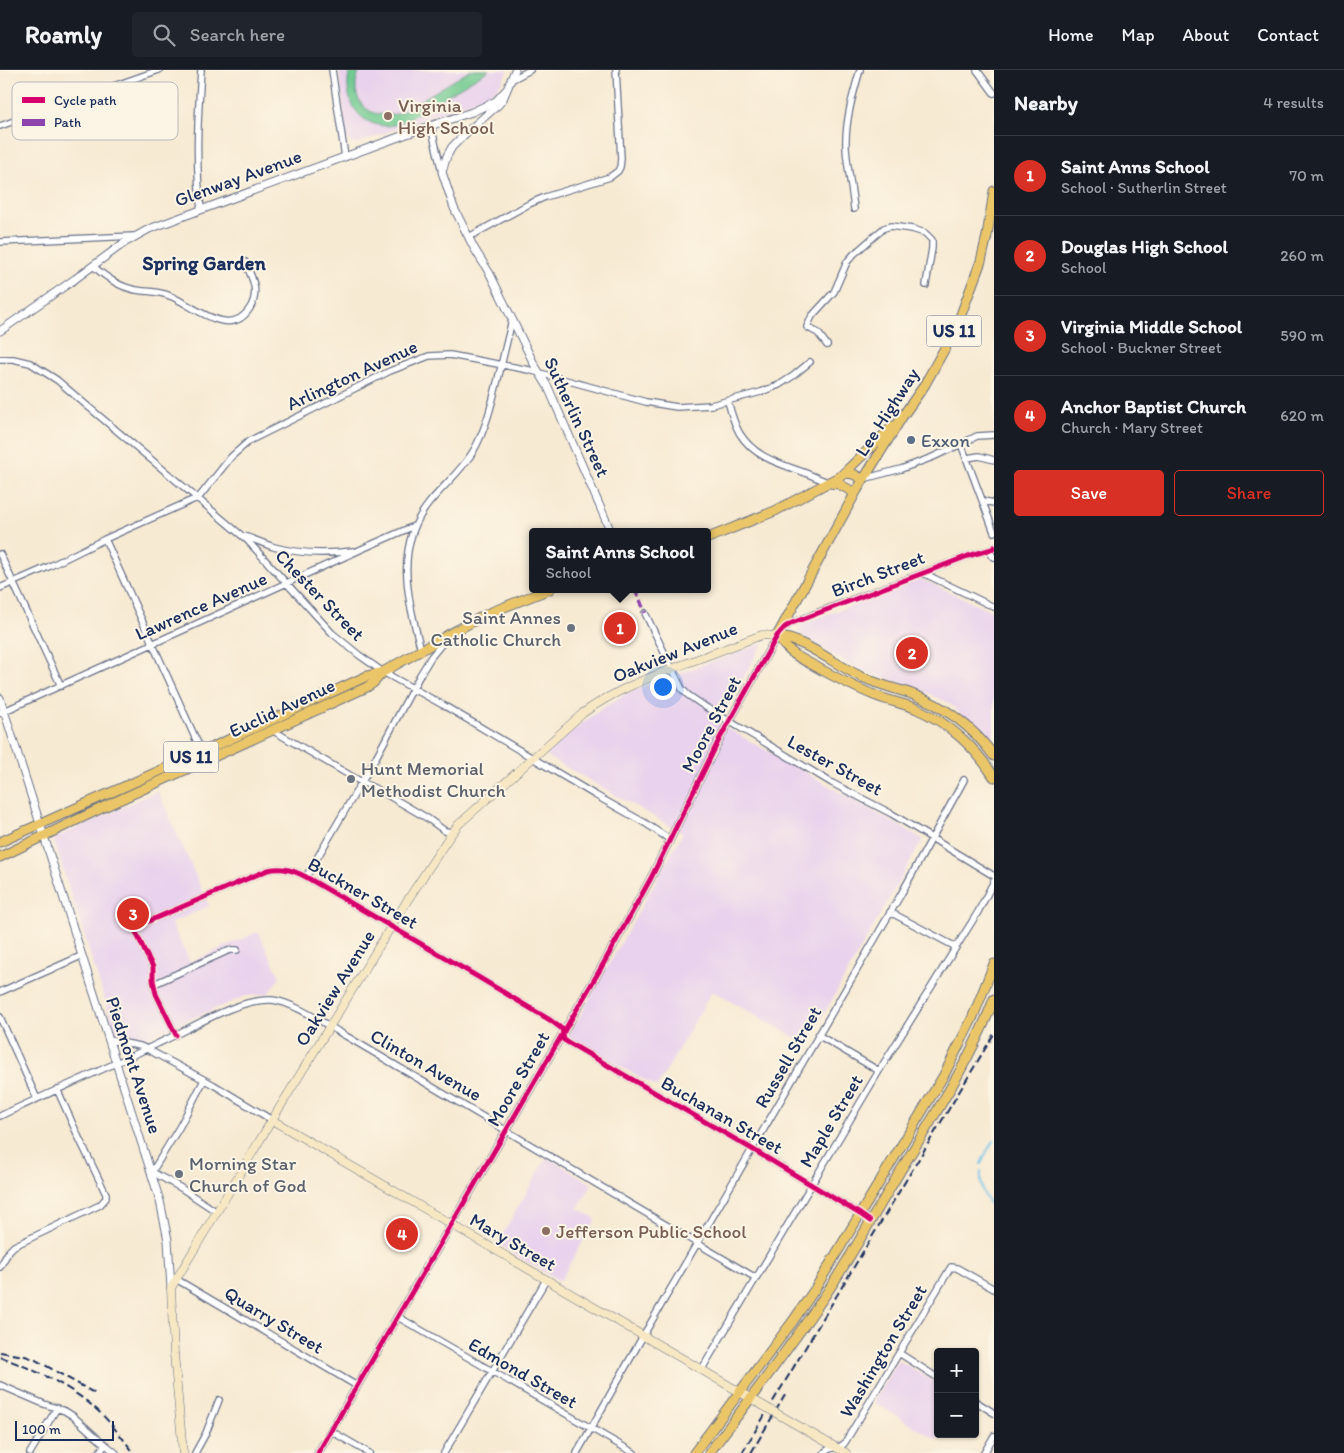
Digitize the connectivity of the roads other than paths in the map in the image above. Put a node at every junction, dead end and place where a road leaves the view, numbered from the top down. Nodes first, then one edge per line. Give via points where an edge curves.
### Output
1 (159, 70) edge
2 (200, 70) edge
3 (332, 70) edge
4 (515, 70) edge
5 (530, 70) edge
6 (616, 70) edge
7 (860, 70) edge
8 (977, 70) edge
9 (511, 80) junction
10 (125, 82) edge
11 (505, 91) junction
12 (994, 93) edge
13 (12, 122) edge
14 (0, 126) edge
15 (431, 126) junction
16 (345, 157) junction
17 (442, 172) junction
18 (994, 191) edge
19 (201, 209) junction
20 (854, 209) dead end
21 (134, 236) junction
22 (469, 237) junction
23 (0, 242) edge
24 (245, 262) dead end
25 (93, 266) junction
26 (926, 285) dead end
27 (512, 317) junction
28 (0, 331) edge
29 (827, 345) dead end
30 (0, 359) edge
31 (810, 362) dead end
32 (501, 365) junction
33 (540, 374) junction
34 (728, 401) junction
35 (902, 417) junction
36 (994, 435) edge
37 (962, 444) junction
38 (966, 458) junction
39 (994, 460) edge
40 (841, 476) junction
41 (863, 479) junction
42 (830, 483) junction
43 (855, 493) junction
44 (197, 498) junction
45 (983, 501) junction
46 (994, 503) edge
47 (414, 526) junction
48 (609, 528) edge
49 (994, 532) edge
50 (240, 534) junction
51 (711, 537) edge
52 (104, 539) junction
53 (364, 548) junction
54 (993, 548) edge
55 (0, 554) edge
56 (994, 557) edge
57 (923, 573) junction
58 (13, 582) junction
59 (286, 584) junction
60 (0, 588) edge
61 (540, 593) edge
62 (994, 607) edge
63 (645, 614) dead end
64 (452, 632) junction
65 (777, 636) junction
66 (152, 644) junction
67 (421, 650) junction
68 (672, 669) junction
69 (383, 672) junction
70 (61, 686) junction
71 (412, 689) junction
72 (0, 698) edge
73 (324, 701) junction
74 (2, 712) edge
75 (729, 721) junction
76 (262, 724) junction
77 (272, 730) junction
78 (204, 756) junction
79 (994, 756) edge
80 (533, 758) junction
81 (992, 771) edge
82 (148, 776) junction
83 (964, 780) dead end
84 (361, 782) junction
85 (151, 786) junction
86 (40, 824) junction
87 (452, 832) junction
88 (44, 837) junction
89 (932, 838) junction
90 (669, 839) junction
91 (0, 842) edge
92 (0, 857) edge
93 (994, 876) edge
94 (306, 877) junction
95 (994, 881) edge
96 (890, 912) junction
97 (391, 926) junction
98 (956, 947) junction
99 (237, 950) dead end
100 (82, 956) junction
101 (994, 964) edge
102 (154, 984) junction
103 (0, 992) edge
104 (994, 998) edge
105 (0, 1017) edge
106 (330, 1026) junction
107 (562, 1032) junction
108 (176, 1035) junction
109 (818, 1036) junction
110 (109, 1040) junction
111 (147, 1049) junction
112 (116, 1063) junction
113 (878, 1071) junction
114 (204, 1080) junction
115 (57, 1089) junction
116 (37, 1099) junction
117 (0, 1116) edge
118 (272, 1120) junction
119 (506, 1130) junction
120 (752, 1149) junction
121 (152, 1172) junction
122 (811, 1184) junction
123 (217, 1212) junction
124 (860, 1214) junction
125 (870, 1221) junction
126 (451, 1225) junction
127 (697, 1243) junction
128 (0, 1267) edge
129 (756, 1278) junction
130 (176, 1279) junction
131 (546, 1280) junction
132 (170, 1288) junction
133 (994, 1289) edge
134 (398, 1318) junction
135 (643, 1336) junction
136 (898, 1353) junction
137 (702, 1369) junction
138 (492, 1372) junction
139 (934, 1376) edge
140 (0, 1385) edge
141 (357, 1386) junction
142 (741, 1392) junction
143 (751, 1398) junction
144 (220, 1400) dead end
145 (979, 1404) edge
146 (58, 1408) junction
147 (994, 1413) edge
148 (590, 1429) junction
149 (331, 1431) junction
150 (994, 1436) edge
151 (105, 1445) junction
152 (836, 1447) junction
153 (30, 1453) edge
154 (99, 1453) edge
155 (116, 1453) edge
156 (183, 1453) edge
157 (195, 1453) edge
158 (318, 1453) edge
159 (369, 1453) edge
160 (444, 1453) edge
161 (577, 1453) edge
162 (634, 1453) edge
163 (694, 1453) edge
164 (709, 1453) edge
165 (824, 1453) edge
166 (846, 1453) edge
167 (984, 1453) edge

1 - 10 street
2 - 19 street via 198,178
3 - 16 street
4 - 9 street
5 - 9 street
6 - 22 street via 621,159 618,171 610,177 529,204
7 - 20 street via 846,138
8 - 12 street
9 - 11 street
11 - 15 street, Glenway Avenue via 488,105
11 - 17 street via 499,104 452,147
13 - 14 street
15 - 16 street, Glenway Avenue
15 - 17 street
16 - 19 street, Glenway Avenue
17 - 22 street, Sutherlin Street via 454,208
18 - 35 main road, Lee Highway / US 11 via 981,261 963,311 942,356
19 - 21 street, Glenway Avenue
21 - 23 street
21 - 25 street, Glenway Avenue
22 - 27 street, Sutherlin Street
24 - 25 street via 255,286 254,300 246,313 229,322 207,316 169,295 118,284
25 - 28 street, Glenway Avenue
26 - 29 street via 932,243 929,237 912,229 884,228 847,262 834,292 811,318 807,327
27 - 32 street
27 - 33 street, Sutherlin Street
30 - 44 street, Chester Street via 30,363 50,374
31 - 34 street, Arlington Avenue via 775,387
32 - 33 street, Arlington Avenue
32 - 44 street, Arlington Avenue via 440,355 420,358 390,370 249,441 231,457
32 - 47 street via 485,424 474,450
33 - 34 street, Arlington Avenue via 666,406
33 - 48 street, Sutherlin Street
34 - 42 street via 735,425 758,454
35 - 40 main road
35 - 41 main road, Lee Highway / US 11
36 - 37 street via 977,436
37 - 38 street
37 - 41 street via 902,469
38 - 39 street via 979,456
38 - 45 street
40 - 41 main road via 846,473
40 - 42 main road
41 - 43 main road, Moore Street
42 - 43 main road
42 - 51 main road via 775,512
43 - 65 main road, Moore Street
44 - 50 street, Chester Street
44 - 52 street, Arlington Avenue
45 - 46 street
45 - 49 street
47 - 53 street, Lawrence Avenue
47 - 67 street via 406,571
50 - 53 street via 304,552 343,552
50 - 59 street, Chester Street
52 - 58 street, Arlington Avenue
52 - 66 street
53 - 59 street, Lawrence Avenue
54 - 56 street via 991,555
54 - 57 street, Birch Street
55 - 58 street
57 - 62 street
57 - 65 street, Birch Street via 792,623
58 - 60 street, Arlington Avenue
58 - 70 street
59 - 66 street, Lawrence Avenue
59 - 69 street, Chester Street via 332,633
61 - 64 main road, Euclid Avenue / US 11 via 488,613
63 - 68 street
64 - 67 main road, Euclid Avenue / US 11
64 - 71 street via 431,657
65 - 68 main road, Oakview Avenue via 762,635
65 - 75 street, Moore Street
65 - 79 main road via 794,640 862,677 939,706 965,724
65 - 81 main road via 798,658 858,689 932,716 958,735
66 - 70 street, Lawrence Avenue
66 - 78 street
67 - 69 main road, Euclid Avenue / US 11
68 - 75 street, Lester Street via 688,695
68 - 80 main road, Oakview Avenue via 627,686 598,702
69 - 71 street, Chester Street
69 - 73 main road, Euclid Avenue / US 11 via 367,687
70 - 74 street, Lawrence Avenue
71 - 80 street, Chester Street
71 - 84 street
72 - 74 street, Piedmont Avenue
73 - 76 main road, Euclid Avenue / US 11
73 - 77 main road, Euclid Avenue / US 11
74 - 86 street, Piedmont Avenue
75 - 89 street, Lester Street
75 - 90 street, Moore Street
76 - 77 street
76 - 78 main road, Euclid Avenue / US 11
77 - 78 main road, Euclid Avenue / US 11
77 - 84 street
78 - 82 main road, Euclid Avenue / US 11
78 - 85 main road, Euclid Avenue / US 11
80 - 87 main road, Oakview Avenue
80 - 90 street, Chester Street
82 - 85 street
82 - 86 main road, Euclid Avenue / US 11
83 - 89 street, Russell Street
84 - 87 street
84 - 94 street
85 - 88 main road, Euclid Avenue / US 11
86 - 88 street, Piedmont Avenue
86 - 91 main road, Euclid Avenue / US 11
87 - 97 main road, Oakview Avenue
88 - 92 main road, Euclid Avenue / US 11
88 - 100 street, Piedmont Avenue
89 - 93 street, Lester Street
89 - 96 street, Russell Street
90 - 107 street, Moore Street via 651,878
94 - 97 street, Buckner Street
94 - 102 street, Buckner Street via 288,869 268,870 136,926 135,930 154,967
95 - 98 street, Maple Street
96 - 98 street
96 - 109 street, Russell Street
97 - 106 main road, Oakview Avenue
97 - 107 street, Buckner Street via 550,1020
98 - 113 street, Maple Street
99 - 102 street via 225,952
100 - 103 street
100 - 110 street, Piedmont Avenue
101 - 124 main road via 948,1068
102 - 108 street
104 - 125 main road via 968,1055
105 - 116 street
106 - 108 street, Clinton Avenue via 285,1003 262,1000 237,1007
106 - 118 main road, Oakview Avenue
106 - 119 street, Clinton Avenue
107 - 119 street, Moore Street
107 - 120 street, Buchanan Street via 564,1040
108 - 111 street, Clinton Avenue
109 - 113 street
109 - 120 street, Russell Street
110 - 111 street, Mary Street
110 - 112 street, Piedmont Avenue
111 - 112 street, Clinton Avenue
111 - 114 street, Mary Street
112 - 115 street, Clinton Avenue
112 - 121 street, Piedmont Avenue
113 - 122 street, Maple Street
114 - 118 street, Mary Street
114 - 121 street
115 - 116 street, Clinton Avenue
115 - 128 street via 106,1198 100,1205 19,1243 9,1251
116 - 117 street, Clinton Avenue
118 - 123 main road, Oakview Avenue
118 - 126 main road, Mary Street
119 - 126 street, Moore Street
119 - 127 street, Clinton Avenue
120 - 122 street, Buchanan Street
120 - 127 street, Russell Street
121 - 123 street
121 - 132 street, Piedmont Avenue via 166,1223
122 - 124 street, Buchanan Street
122 - 129 street, Maple Street
123 - 130 main road, Oakview Avenue
124 - 125 street, Buchanan Street
124 - 142 main road via 815,1289
125 - 143 main road via 826,1293
126 - 131 main road, Mary Street
126 - 134 street, Moore Street
127 - 129 street, Clinton Avenue
127 - 135 street, Russell Street
129 - 137 street, Maple Street
130 - 132 main road, Oakview Avenue
130 - 141 street, Quarry Street
131 - 135 main road, Mary Street
131 - 138 street
132 - 156 main road, Piedmont Avenue
133 - 136 street, Washington Street via 951,1268
134 - 138 street, Edmond Street
134 - 141 street, Moore Street
135 - 137 main road, Mary Street
135 - 148 street, Russell Street
136 - 139 street
136 - 152 street, Washington Street via 843,1446
137 - 142 main road, Mary Street
138 - 148 street, Edmond Street
138 - 160 street
140 - 146 street
141 - 149 street, Moore Street
142 - 143 main road, Mary Street
142 - 163 main road
143 - 152 main road, Mary Street, bridge
143 - 164 main road
144 - 157 street
145 - 147 street
146 - 151 street via 73,1416
146 - 153 street
148 - 161 street, Russell Street
148 - 162 street, Edmond Street
149 - 158 street, Moore Street
149 - 159 street
150 - 167 street
151 - 154 street
151 - 155 street
152 - 165 street, Washington Street
152 - 166 main road, Mary Street

